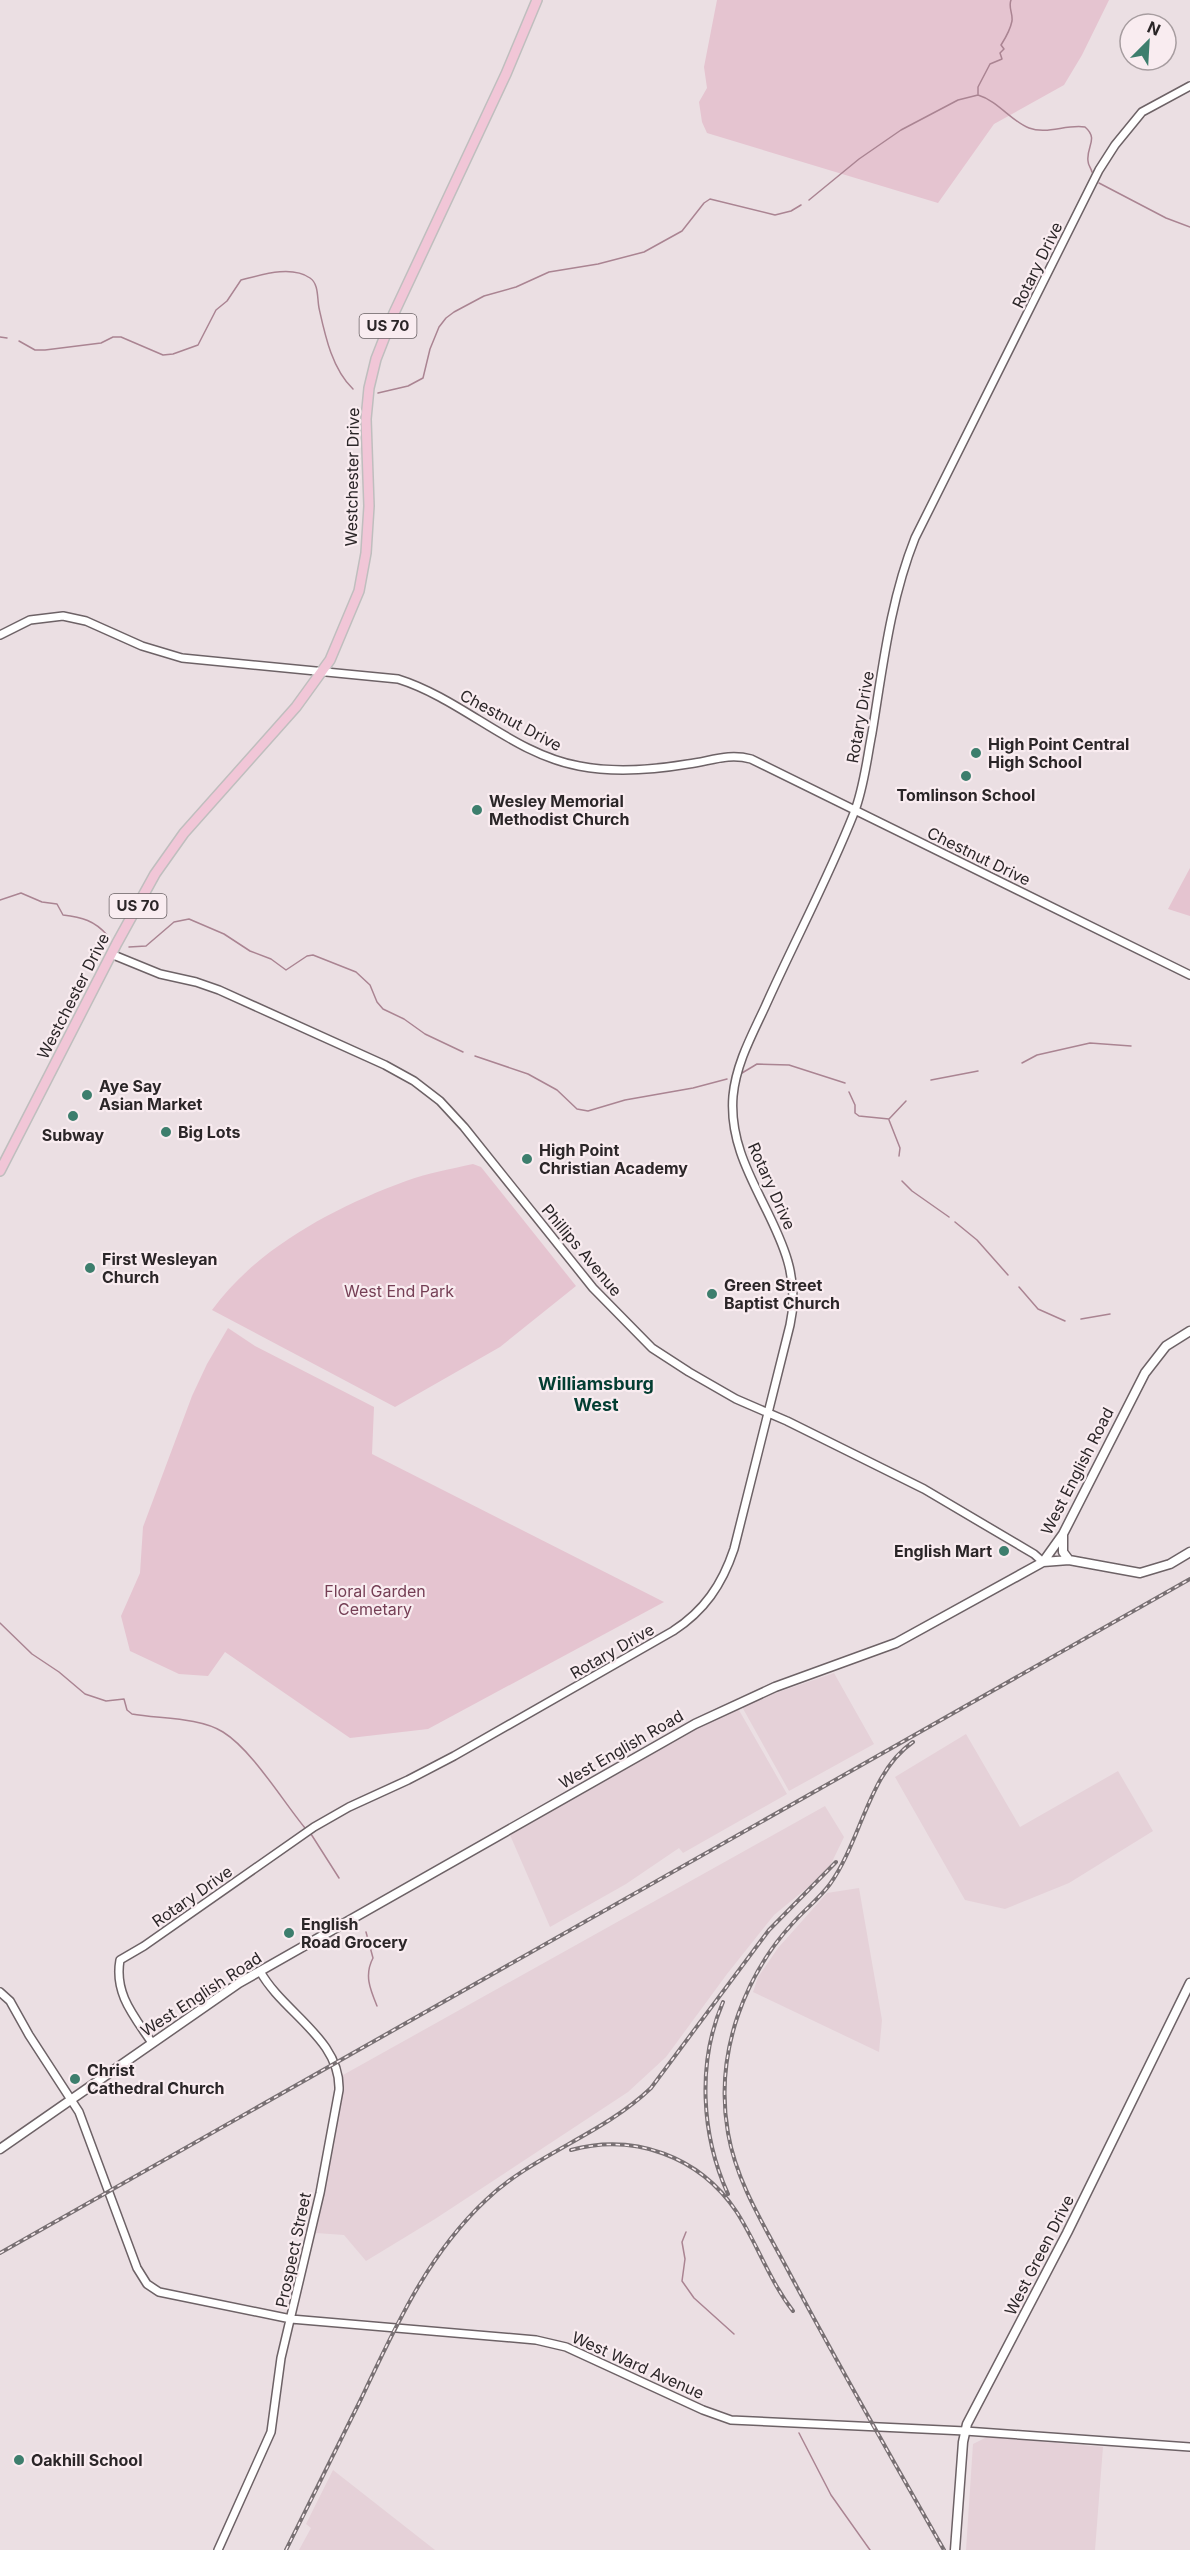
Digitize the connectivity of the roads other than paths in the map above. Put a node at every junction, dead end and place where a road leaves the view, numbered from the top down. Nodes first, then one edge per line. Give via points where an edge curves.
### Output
1 (537, 0) edge
2 (1190, 86) edge
3 (0, 635) edge
4 (322, 672) junction
5 (855, 810) junction
6 (111, 954) junction
7 (1190, 975) edge
8 (0, 1171) edge
9 (1190, 1331) edge
10 (766, 1413) junction
11 (1063, 1534) junction
12 (1190, 1552) edge
13 (1069, 1560) junction
14 (1043, 1562) junction
15 (260, 1971) junction
16 (1190, 1983) edge
17 (0, 1992) edge
18 (152, 2043) junction
19 (72, 2099) junction
20 (0, 2149) edge
21 (291, 2319) junction
22 (965, 2431) junction
23 (1190, 2448) edge
24 (218, 2550) edge
25 (955, 2550) edge

1 - 4 main road, Westchester Drive / US 70 via 393,313 376,359 366,419 366,553 359,591
2 - 5 street, Rotary Drive via 1142,112 1115,145 915,538 892,607
3 - 4 street, Chestnut Drive via 30,620 63,616 182,658
4 - 5 street, Chestnut Drive via 410,683 565,763 637,770 739,756 785,774
4 - 6 main road, Westchester Drive / US 70 via 296,707 184,833 155,874
5 - 7 street, Chestnut Drive
5 - 10 street, Rotary Drive via 741,1061 734,1089 739,1148 786,1252 795,1294
6 - 8 main road, Westchester Drive / US 70
6 - 10 street, Phillips Avenue via 160,974 219,990 414,1081 464,1127 593,1288 652,1348 688,1372
9 - 11 main road, West English Road via 1166,1346 1145,1373
10 - 14 street, Phillips Avenue via 924,1489
10 - 18 street, Rotary Drive via 727,1569 710,1599 693,1617 623,1661 458,1753 314,1827 120,1960 118,1981 122,1996
11 - 13 main road via 1063,1552
11 - 14 main road, West English Road
12 - 13 main road via 1170,1564 1140,1572
13 - 14 main road
14 - 15 main road, West English Road via 896,1643 775,1687 695,1724
15 - 18 main road, West English Road
15 - 21 street, Prospect Street via 329,2054 338,2073 332,2129
16 - 22 main road, West Green Drive
17 - 19 street, West Ward Avenue via 10,2001
18 - 19 main road, West English Road
19 - 20 main road, West English Road
19 - 21 street, West Ward Avenue via 96,2153 137,2268 147,2283 172,2295
21 - 22 street, West Ward Avenue via 551,2343 731,2420
21 - 24 street, Prospect Street via 281,2358 271,2432
22 - 23 street, West Ward Avenue
22 - 25 main road, West Green Drive

